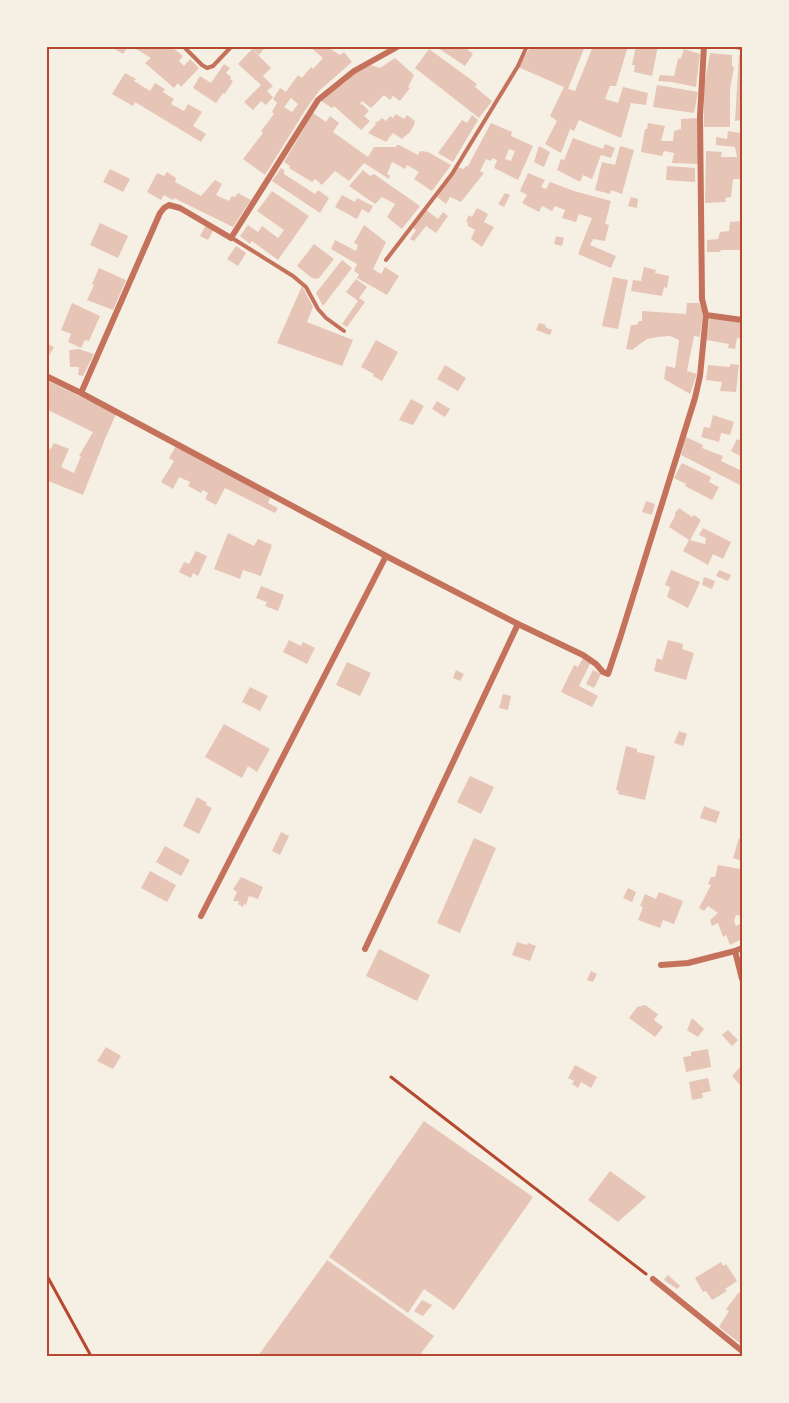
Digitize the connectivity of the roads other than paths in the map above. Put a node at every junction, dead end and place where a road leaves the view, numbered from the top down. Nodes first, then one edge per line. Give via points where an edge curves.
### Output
1 (183, 46) edge
2 (232, 46) edge
3 (399, 46) edge
4 (527, 46) edge
5 (704, 46) edge
6 (736, 46) edge
7 (742, 47) edge
8 (231, 238) junction
9 (386, 260) dead end
10 (706, 315) junction
11 (742, 320) edge
12 (344, 331) dead end
13 (46, 376) edge
14 (81, 393) junction
15 (386, 556) junction
16 (518, 624) junction
17 (201, 916) dead end
18 (742, 948) edge
19 (365, 949) dead end
20 (735, 951) junction
21 (661, 965) dead end
22 (742, 978) edge
23 (653, 1279) road end
24 (742, 1351) edge

1 - 2 lane via 207,68
3 - 8 street via 354,70 318,100
4 - 9 lane via 452,174
5 - 10 street via 700,116 702,299
6 - 7 street
8 - 12 lane via 293,276 306,287 326,318
8 - 14 street via 180,208 164,208
10 - 11 street
10 - 16 street via 695,398 608,674 583,655
13 - 14 street
14 - 15 street
15 - 16 street
15 - 17 street
16 - 19 street
18 - 20 street
20 - 21 street via 688,963
20 - 22 street
23 - 24 street

